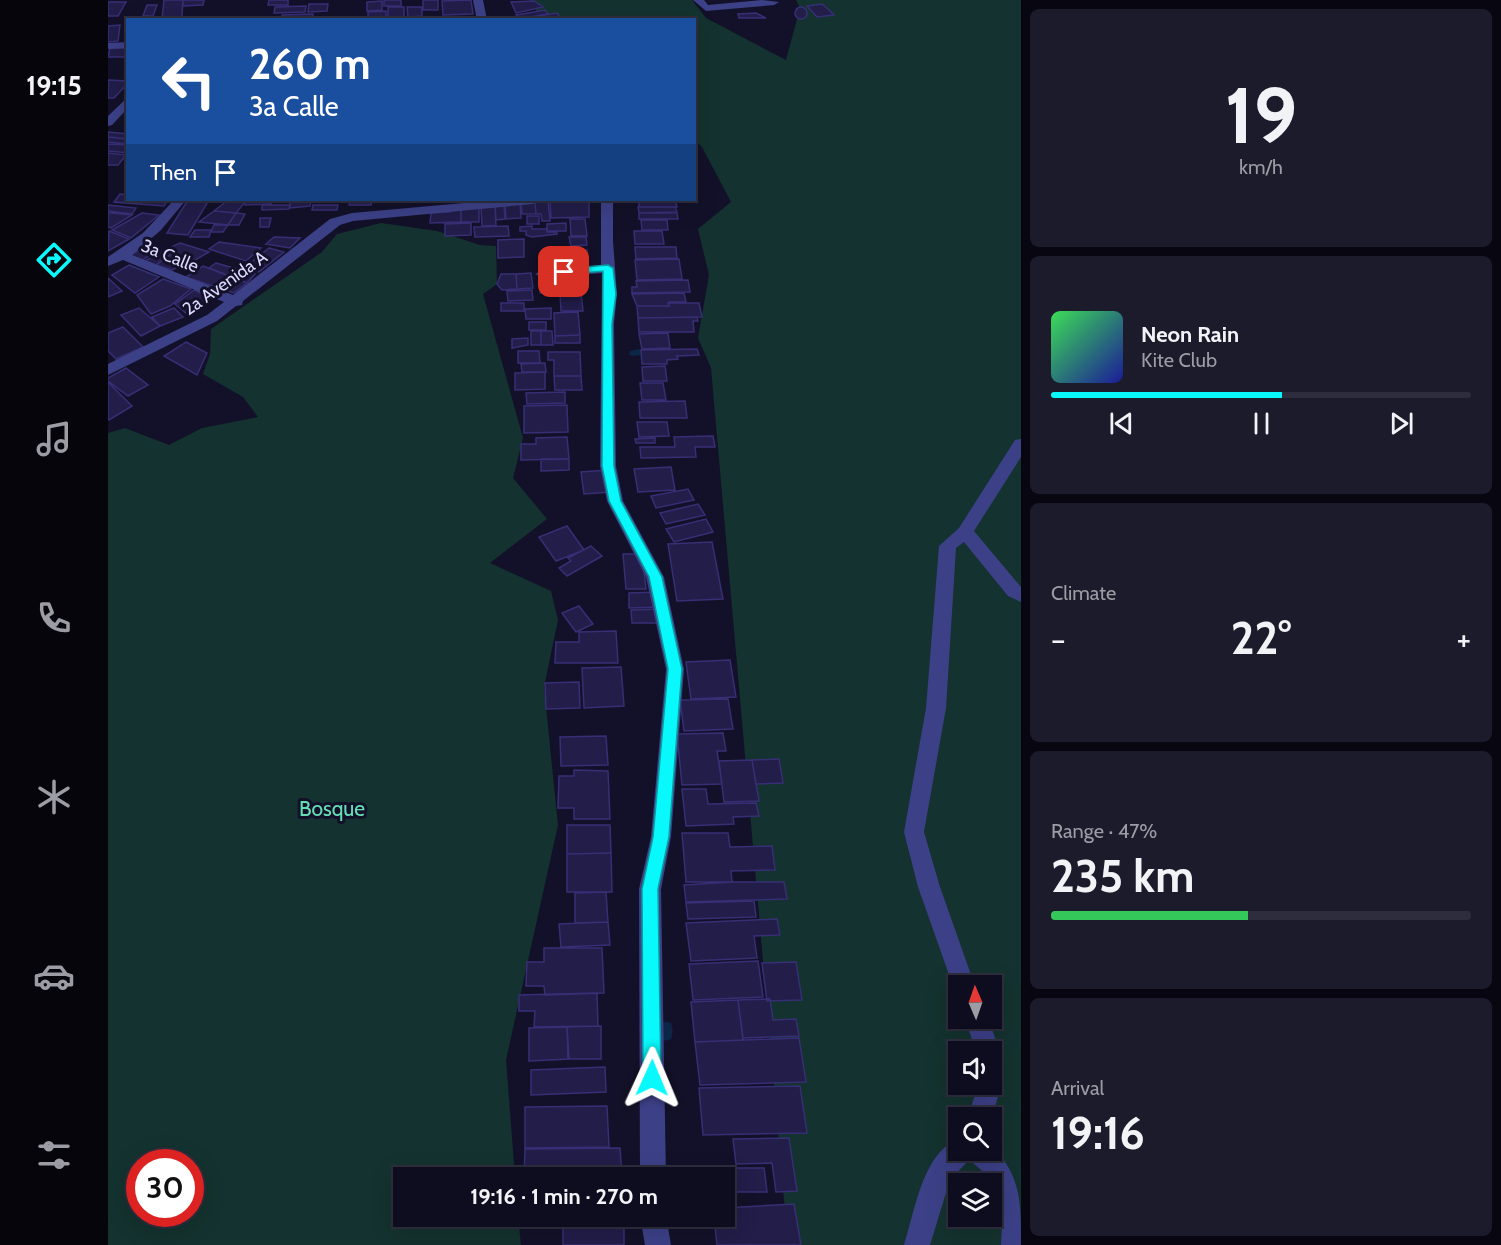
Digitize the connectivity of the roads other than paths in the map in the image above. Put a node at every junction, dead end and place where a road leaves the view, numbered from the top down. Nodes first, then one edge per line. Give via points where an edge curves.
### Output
1 (478, 0) edge
2 (698, 0) edge
3 (774, 2) dead end
4 (482, 18) edge
5 (126, 45) edge
6 (108, 46) edge
7 (126, 102) edge
8 (108, 123) edge
9 (179, 201) edge
10 (522, 201) edge
11 (607, 201) edge
12 (124, 256) junction
13 (108, 262) edge
14 (608, 268) junction
15 (542, 274) dead end
16 (237, 302) junction
17 (108, 370) edge
18 (1021, 444) edge
19 (965, 532) junction
20 (1021, 595) edge
21 (960, 975) edge
22 (951, 1161) edge
23 (990, 1161) edge
24 (653, 1167) edge
25 (656, 1227) edge
26 (658, 1245) edge
27 (917, 1245) edge
28 (1014, 1245) edge

1 - 4 street
2 - 3 street via 706,9
5 - 6 street
7 - 8 street
9 - 12 street via 150,235
10 - 16 street, 2a Avenida A via 352,217 335,222
11 - 14 street
12 - 13 street
12 - 16 street, 3a Calle
14 - 15 street
14 - 24 street via 608,466 615,501 655,577 675,669 661,837 650,889
16 - 17 street, 2a Avenida A via 162,345
18 - 19 street
19 - 20 street
19 - 21 street via 948,546 936,708 914,832
22 - 27 street via 940,1173
23 - 28 street via 1016,1194
25 - 26 street

